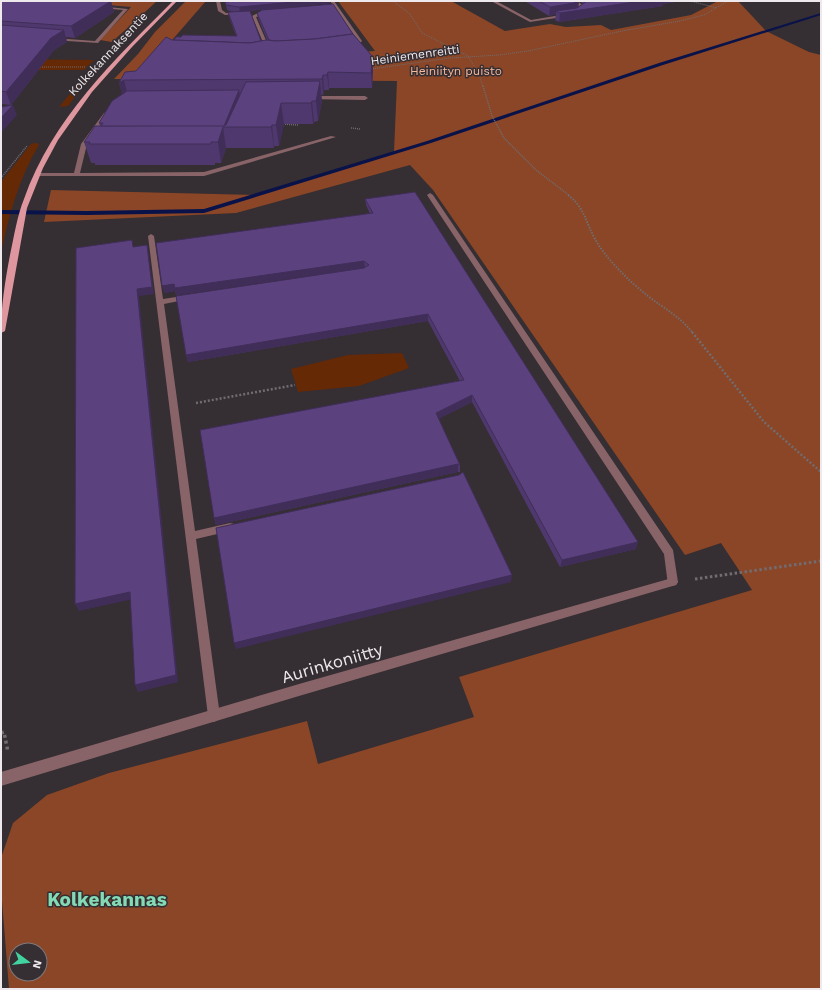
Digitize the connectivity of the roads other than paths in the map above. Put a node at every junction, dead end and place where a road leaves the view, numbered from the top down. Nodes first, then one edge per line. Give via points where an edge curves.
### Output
1 (174, 1) edge
2 (218, 1) edge
3 (332, 1) edge
4 (492, 1) edge
5 (576, 1) edge
6 (92, 6) edge
7 (336, 6) junction
8 (329, 7) edge
9 (276, 11) edge
10 (261, 13) junction
11 (50, 38) edge
12 (339, 48) edge
13 (268, 53) edge
14 (301, 98) edge
15 (365, 98) dead end
16 (110, 111) edge
17 (333, 136) dead end
18 (84, 144) junction
19 (92, 144) edge
20 (37, 174) junction
21 (77, 174) junction
22 (430, 195) dead end
23 (151, 236) dead end
24 (199, 296) edge
25 (160, 302) junction
26 (1, 331) edge
27 (236, 526) edge
28 (191, 536) junction
29 (214, 716) junction
30 (1, 779) edge

1 - 20 main road, Kolkekannaksentie via 106,70 76,107 54,140
2 - 10 street via 220,11 225,14
3 - 7 street
4 - 5 street via 530,21 574,14 583,8
6 - 11 street via 126,9 96,42
7 - 8 street
7 - 12 street via 360,41 354,46
9 - 10 street
10 - 13 street via 254,16
14 - 15 street
16 - 18 street
17 - 21 street via 204,174
18 - 19 street
18 - 21 street
20 - 21 street
20 - 26 main road, Kolkekannaksentie via 27,199 17,242
22 - 29 street, Aurinkoniitty via 669,553 672,582
23 - 25 street
24 - 25 street
25 - 28 street
27 - 28 street
28 - 29 street
29 - 30 street, Aurinkoniitty

